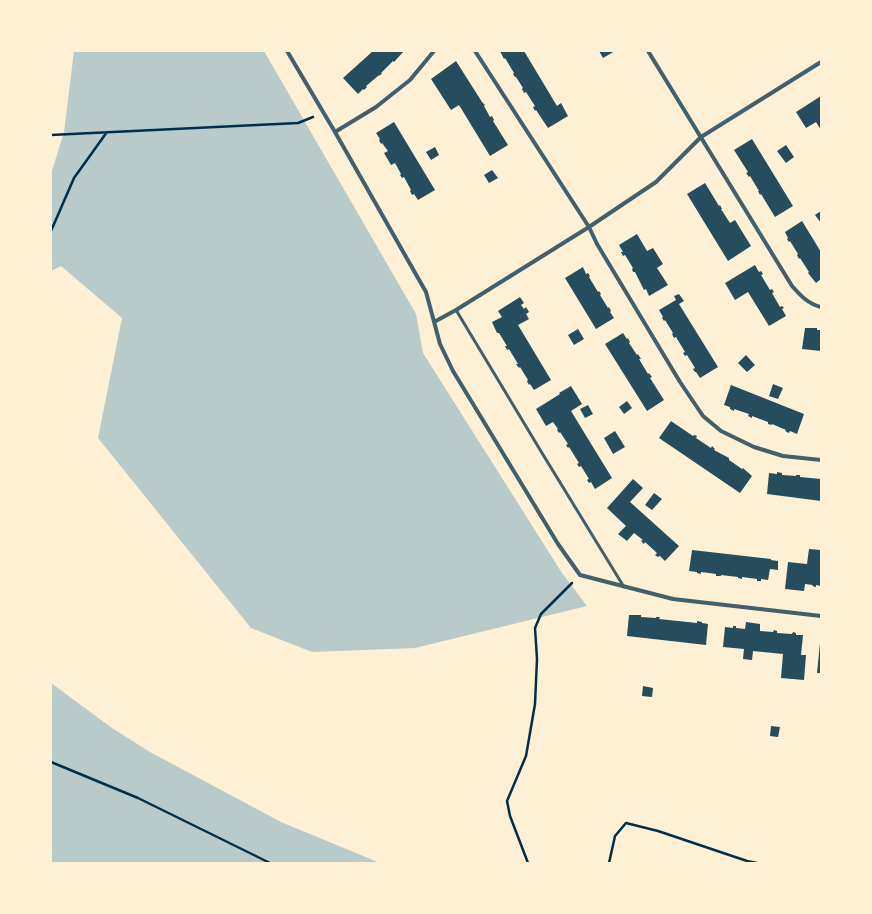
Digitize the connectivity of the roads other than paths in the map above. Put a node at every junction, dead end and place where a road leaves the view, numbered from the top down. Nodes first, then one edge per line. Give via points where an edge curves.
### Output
1 (287, 51) edge
2 (434, 51) edge
3 (475, 51) edge
4 (648, 51) edge
5 (821, 62) edge
6 (335, 132) junction
7 (701, 137) junction
8 (589, 227) junction
9 (821, 306) edge
10 (456, 310) junction
11 (434, 322) junction
12 (821, 460) edge
13 (624, 588) junction
14 (821, 616) edge

1 - 6 street
2 - 6 street via 410,80 376,107
3 - 8 street
4 - 7 street
5 - 7 street
6 - 11 street via 426,292
7 - 8 street via 656,182
7 - 9 street via 792,286 803,298
8 - 10 street
8 - 12 street via 692,402 703,416 721,431 754,447 783,456
10 - 11 street
10 - 13 lane
11 - 13 street via 440,344 453,371 558,544 580,575
13 - 14 street via 673,599

